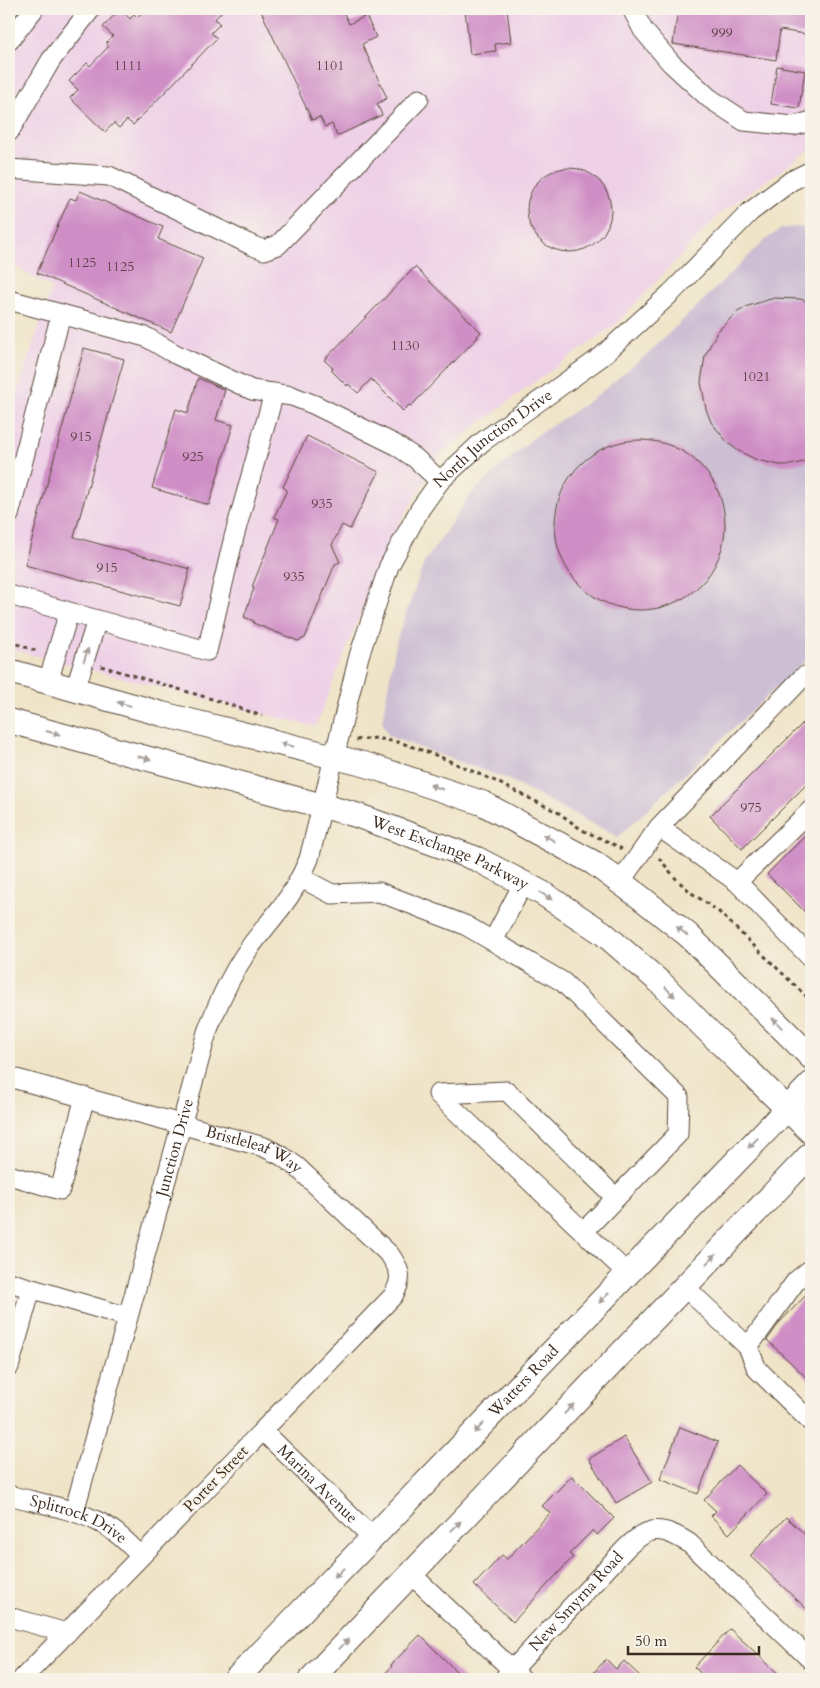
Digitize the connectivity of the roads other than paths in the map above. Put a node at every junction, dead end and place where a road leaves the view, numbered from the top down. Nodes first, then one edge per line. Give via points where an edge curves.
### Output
1 (34, 9) edge
2 (92, 9) edge
3 (632, 9) edge
4 (9, 42) edge
5 (420, 99) dead end
6 (15, 108) edge
7 (811, 121) edge
8 (9, 132) edge
9 (9, 169) edge
10 (811, 170) edge
11 (9, 300) edge
12 (61, 314) junction
13 (274, 393) junction
14 (440, 481) junction
15 (9, 515) edge
16 (9, 595) edge
17 (69, 612) junction
18 (97, 620) junction
19 (9, 671) edge
20 (811, 674) edge
21 (48, 682) junction
22 (75, 690) junction
23 (9, 721) edge
24 (335, 756) junction
25 (323, 806) junction
26 (811, 810) edge
27 (659, 827) junction
28 (301, 878) junction
29 (620, 882) junction
30 (737, 882) junction
31 (523, 884) junction
32 (493, 941) junction
33 (811, 958) edge
34 (811, 1057) edge
35 (9, 1076) edge
36 (811, 1084) edge
37 (85, 1097) junction
38 (787, 1108) junction
39 (182, 1124) junction
40 (811, 1132) edge
41 (811, 1154) edge
42 (9, 1175) edge
43 (616, 1198) junction
44 (583, 1232) junction
45 (811, 1269) edge
46 (400, 1274) joint
47 (628, 1274) junction
48 (9, 1282) edge
49 (685, 1287) junction
50 (32, 1289) junction
51 (128, 1317) junction
52 (748, 1347) junction
53 (9, 1367) edge
54 (811, 1422) edge
55 (263, 1431) junction
56 (9, 1495) edge
57 (74, 1512) junction
58 (373, 1538) junction
59 (141, 1556) junction
60 (411, 1574) junction
61 (9, 1618) edge
62 (67, 1633) junction
63 (811, 1660) edge
64 (513, 1676) edge
65 (22, 1679) edge
66 (236, 1679) edge
67 (311, 1679) edge

1 - 4 street
2 - 6 street
3 - 7 street via 643,30 672,63 709,98 744,121 794,126
5 - 9 street via 278,245 264,250 109,176
6 - 8 street
10 - 14 street, North Junction Drive via 750,212 671,293 601,357 482,442
11 - 12 street
12 - 13 street via 146,337 252,390
12 - 15 street
13 - 14 street via 315,405 394,444
13 - 18 street via 234,537 207,651
14 - 24 street, North Junction Drive via 420,509 389,566 359,656
16 - 17 street
17 - 18 street
17 - 21 street
22 -> 18 street
19 - 21 main road
20 - 27 street via 803,677
21 - 22 main road
24 -> 22 main road
23 -> 25 main road, West Exchange Parkway
24 - 25 street, North Junction Drive
29 -> 24 main road via 594,863 482,803
25 - 28 street, Junction Drive
25 - 31 main road, West Exchange Parkway via 477,859
26 - 30 street
27 - 29 street
27 - 30 street
28 - 32 street via 332,894 378,892 465,925
28 - 39 street, Junction Drive via 231,974 207,1032
34 -> 29 main road via 688,935
30 - 33 street
31 - 32 street
31 -> 38 main road, West Exchange Parkway via 603,933 662,984
32 - 43 street via 564,982 680,1097 678,1134
35 - 37 street, Bristleleaf Way
36 - 38 main road, Watters Road
37 - 39 street, Bristleleaf Way
37 - 42 street via 60,1190
38 - 40 main road, West Exchange Parkway
38 -> 47 main road, Watters Road
39 - 46 street, Bristleleaf Way via 264,1147 282,1156 390,1255
39 - 51 street, Junction Drive
49 -> 41 main road
43 - 44 street
43 - 44 street via 508,1091 438,1094
44 - 47 street
45 - 52 street via 796,1282
46 - 55 street, Porter Street via 393,1296
47 -> 58 main road, Watters Road
48 - 50 street
49 - 52 street
60 -> 49 main road
50 - 51 street
50 - 53 street
51 - 57 street, Junction Drive
52 - 54 street via 757,1369
55 - 58 street, Marina Avenue
55 - 59 street, Porter Street
56 - 57 street, Splitrock Drive
57 - 59 street, Splitrock Drive via 106,1527
58 -> 66 main road, Watters Road
59 - 62 street, Porter Street
60 - 64 street
67 -> 60 main road
61 - 62 street
62 - 65 street, Porter Street
63 - 64 street, New Smyrna Road via 689,1543 672,1533 656,1530 640,1535 626,1548

